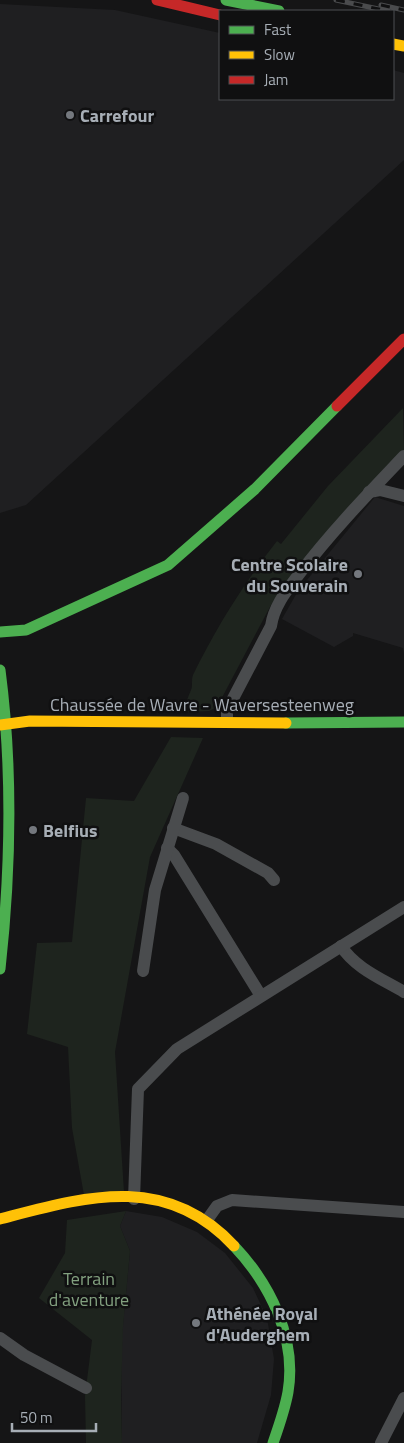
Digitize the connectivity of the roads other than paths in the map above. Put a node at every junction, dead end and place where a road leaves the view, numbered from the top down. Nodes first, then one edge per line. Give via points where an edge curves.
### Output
1 (157, 0) edge
2 (225, 0) edge
3 (247, 10) edge
4 (274, 10) edge
5 (219, 14) edge
6 (404, 339) edge
7 (404, 456) edge
8 (369, 492) junction
9 (404, 496) edge
10 (0, 632) edge
11 (0, 670) edge
12 (227, 721) junction
13 (404, 722) edge
14 (3, 724) edge
15 (183, 798) dead end
16 (172, 828) junction
17 (167, 848) junction
18 (274, 880) dead end
19 (404, 906) edge
20 (341, 946) junction
21 (0, 969) edge
22 (143, 970) dead end
23 (404, 992) edge
24 (261, 996) junction
25 (134, 1199) junction
26 (404, 1212) edge
27 (0, 1219) edge
28 (207, 1220) junction
29 (0, 1338) edge
30 (86, 1388) dead end
31 (404, 1398) edge
32 (273, 1443) edge
33 (381, 1443) edge

1 - 5 main road
2 - 3 main road
2 - 4 main road
6 - 10 main road via 255,489 168,565 26,630
7 - 8 street
8 - 9 street via 380,490
8 - 12 street via 332,532 281,599 272,616 271,626 227,710
11 - 14 main road
12 - 13 main road, Chaussée de Wavre - Waversesteenweg
12 - 14 main road, Chaussée de Wavre - Waversesteenweg via 30,721
14 - 21 main road via 9,809 7,915
15 - 16 street
16 - 17 street
16 - 18 street via 216,844 268,873
17 - 22 street via 155,890
17 - 24 street
19 - 20 street
20 - 23 street via 361,966
20 - 24 street
24 - 25 street via 176,1049 138,1089
25 - 27 main road via 87,1198
25 - 28 main road via 166,1202
26 - 28 street via 232,1200 217,1206
28 - 32 main road via 235,1246 263,1280 284,1332 289,1384
29 - 30 street via 24,1355
31 - 33 street

